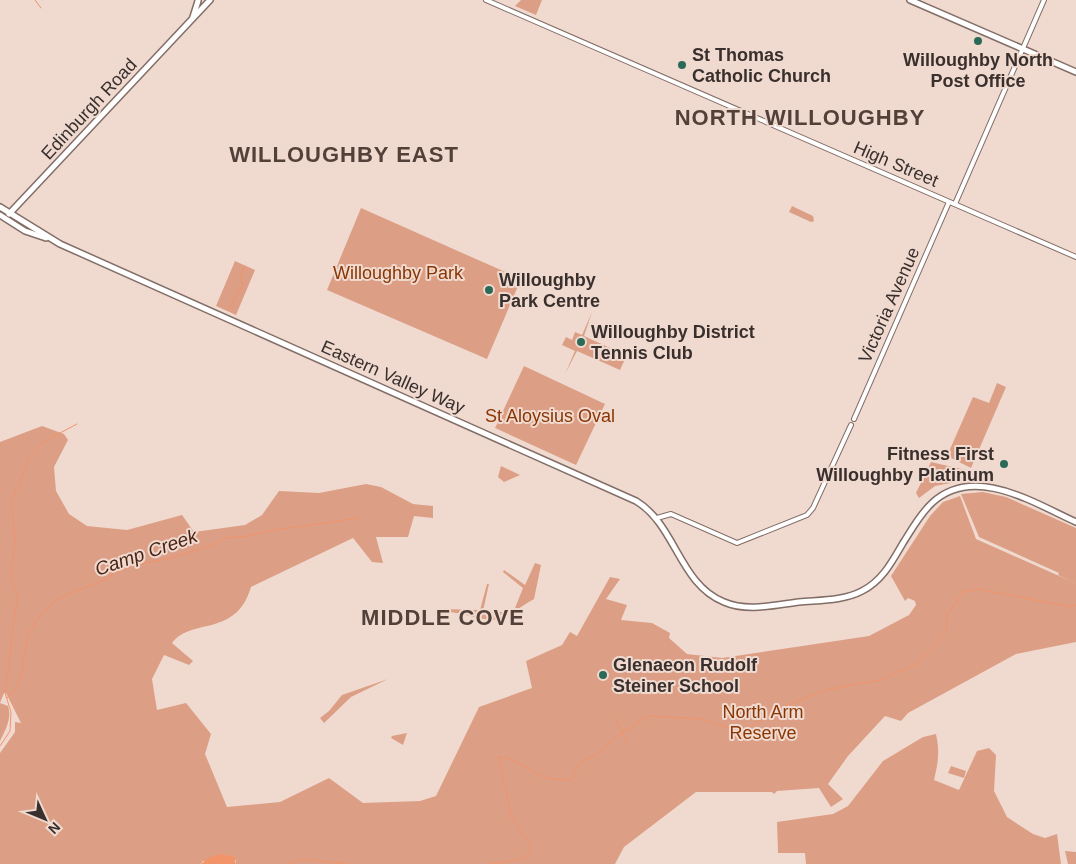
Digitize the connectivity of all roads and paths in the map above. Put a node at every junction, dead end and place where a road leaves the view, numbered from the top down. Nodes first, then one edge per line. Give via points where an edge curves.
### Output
1 (198, 0) edge
2 (208, 0) edge
3 (486, 0) edge
4 (910, 0) edge
5 (1044, 0) edge
6 (198, 12) junction
7 (1023, 49) junction
8 (1076, 72) edge
9 (949, 202) junction
10 (955, 204) junction
11 (0, 207) edge
12 (9, 214) junction
13 (2, 217) edge
14 (49, 239) junction
15 (1076, 257) edge
16 (657, 518) junction
17 (1076, 522) edge

1 - 2 main road
1 - 6 main road
1 - 6 main road
2 - 6 main road, Edinburgh Road
3 - 9 street, High Street
4 - 7 main road
5 - 7 street
6 - 12 main road, Edinburgh Road
7 - 8 main road
7 - 10 street
9 - 10 street, High Street
9 - 16 street, Victoria Avenue via 855,423 851,425 807,515 736,543 671,514
10 - 15 street, High Street
11 - 12 main road, Eastern Valley Way
12 - 13 street, Edinburgh Road
12 - 14 main road, Eastern Valley Way
13 - 14 main road, Eastern Valley Way via 25,231
14 - 16 main road, Eastern Valley Way via 618,492 642,504
16 - 17 main road, Eastern Valley Way via 702,588 723,602 746,607 846,597 861,592 885,573 931,504 957,488 999,489

